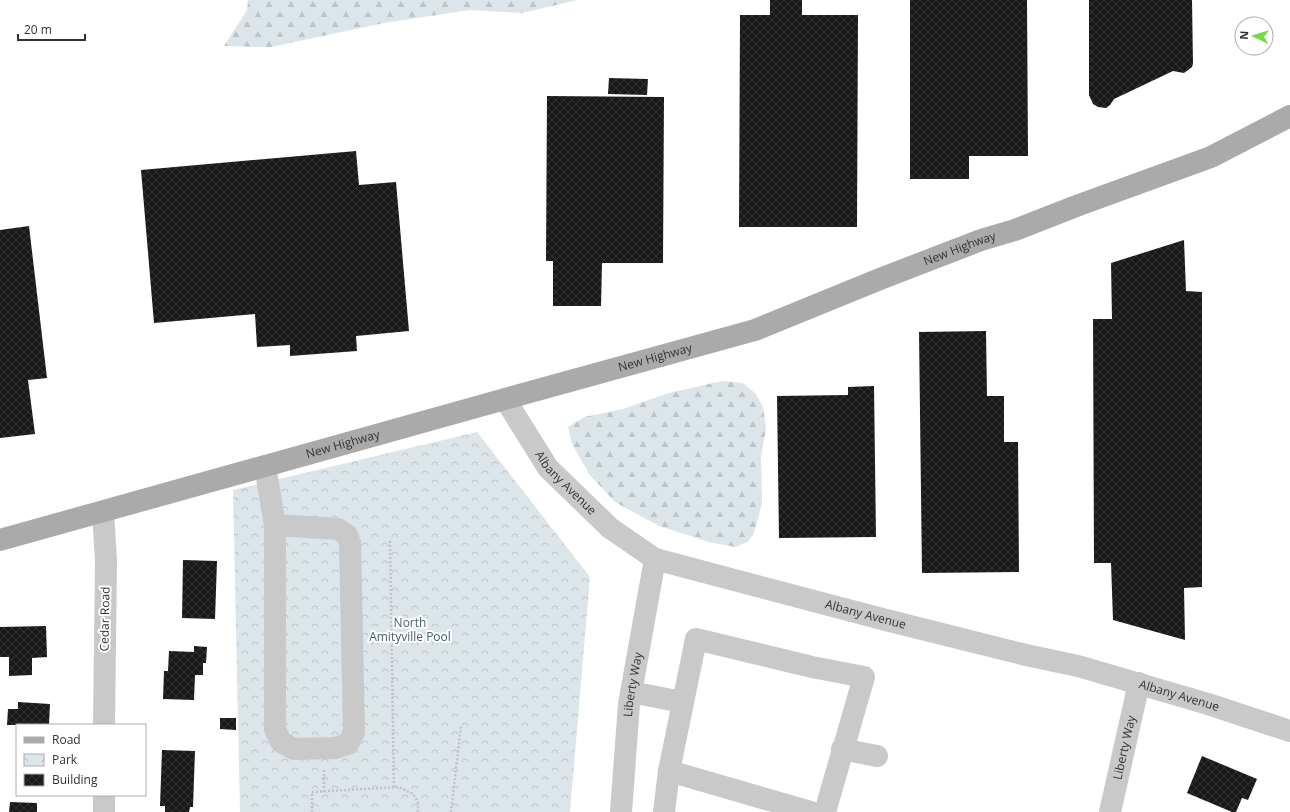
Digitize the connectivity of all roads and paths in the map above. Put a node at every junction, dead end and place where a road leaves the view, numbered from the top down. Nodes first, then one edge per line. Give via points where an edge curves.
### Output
1 (1290, 116) edge
2 (505, 399) junction
3 (265, 466) junction
4 (103, 512) junction
5 (275, 525) junction
6 (0, 540) edge
7 (390, 541) dead end
8 (654, 559) junction
9 (1139, 683) junction
10 (631, 692) junction
11 (682, 702) junction
12 (104, 724) edge
13 (461, 727) dead end
14 (1290, 731) edge
15 (842, 749) junction
16 (877, 756) dead end
17 (669, 771) junction
18 (394, 788) junction
19 (104, 796) edge
20 (754, 804) edge
21 (104, 812) edge
22 (312, 812) edge
23 (418, 812) edge
24 (451, 812) edge
25 (621, 812) edge
26 (664, 812) edge
27 (811, 812) edge
28 (825, 812) edge
29 (1110, 812) edge

1 - 2 main road, New Highway via 1211,157 1015,230 981,240 755,330
2 - 3 main road, New Highway
2 - 8 street, Albany Avenue via 548,468 610,528
3 - 4 main road, New Highway
3 - 5 street
4 - 6 main road, New Highway
4 - 12 street, Cedar Road via 106,561
5 - 5 street via 276,729 281,742 294,749 335,748 348,744 354,732 350,543 347,535 338,529
7 - 18 path
8 - 9 street, Albany Avenue
8 - 10 street, Liberty Way
9 - 14 street, Albany Avenue
9 - 29 street, Liberty Way
10 - 11 street
10 - 25 street, Liberty Way
11 - 15 street via 696,639 864,677
11 - 17 street
13 - 24 path
15 - 16 street
15 - 28 street
17 - 20 street
17 - 26 street
18 - 22 path via 312,792
18 - 23 path via 399,787 413,794 418,802
19 - 21 street
20 - 27 street

